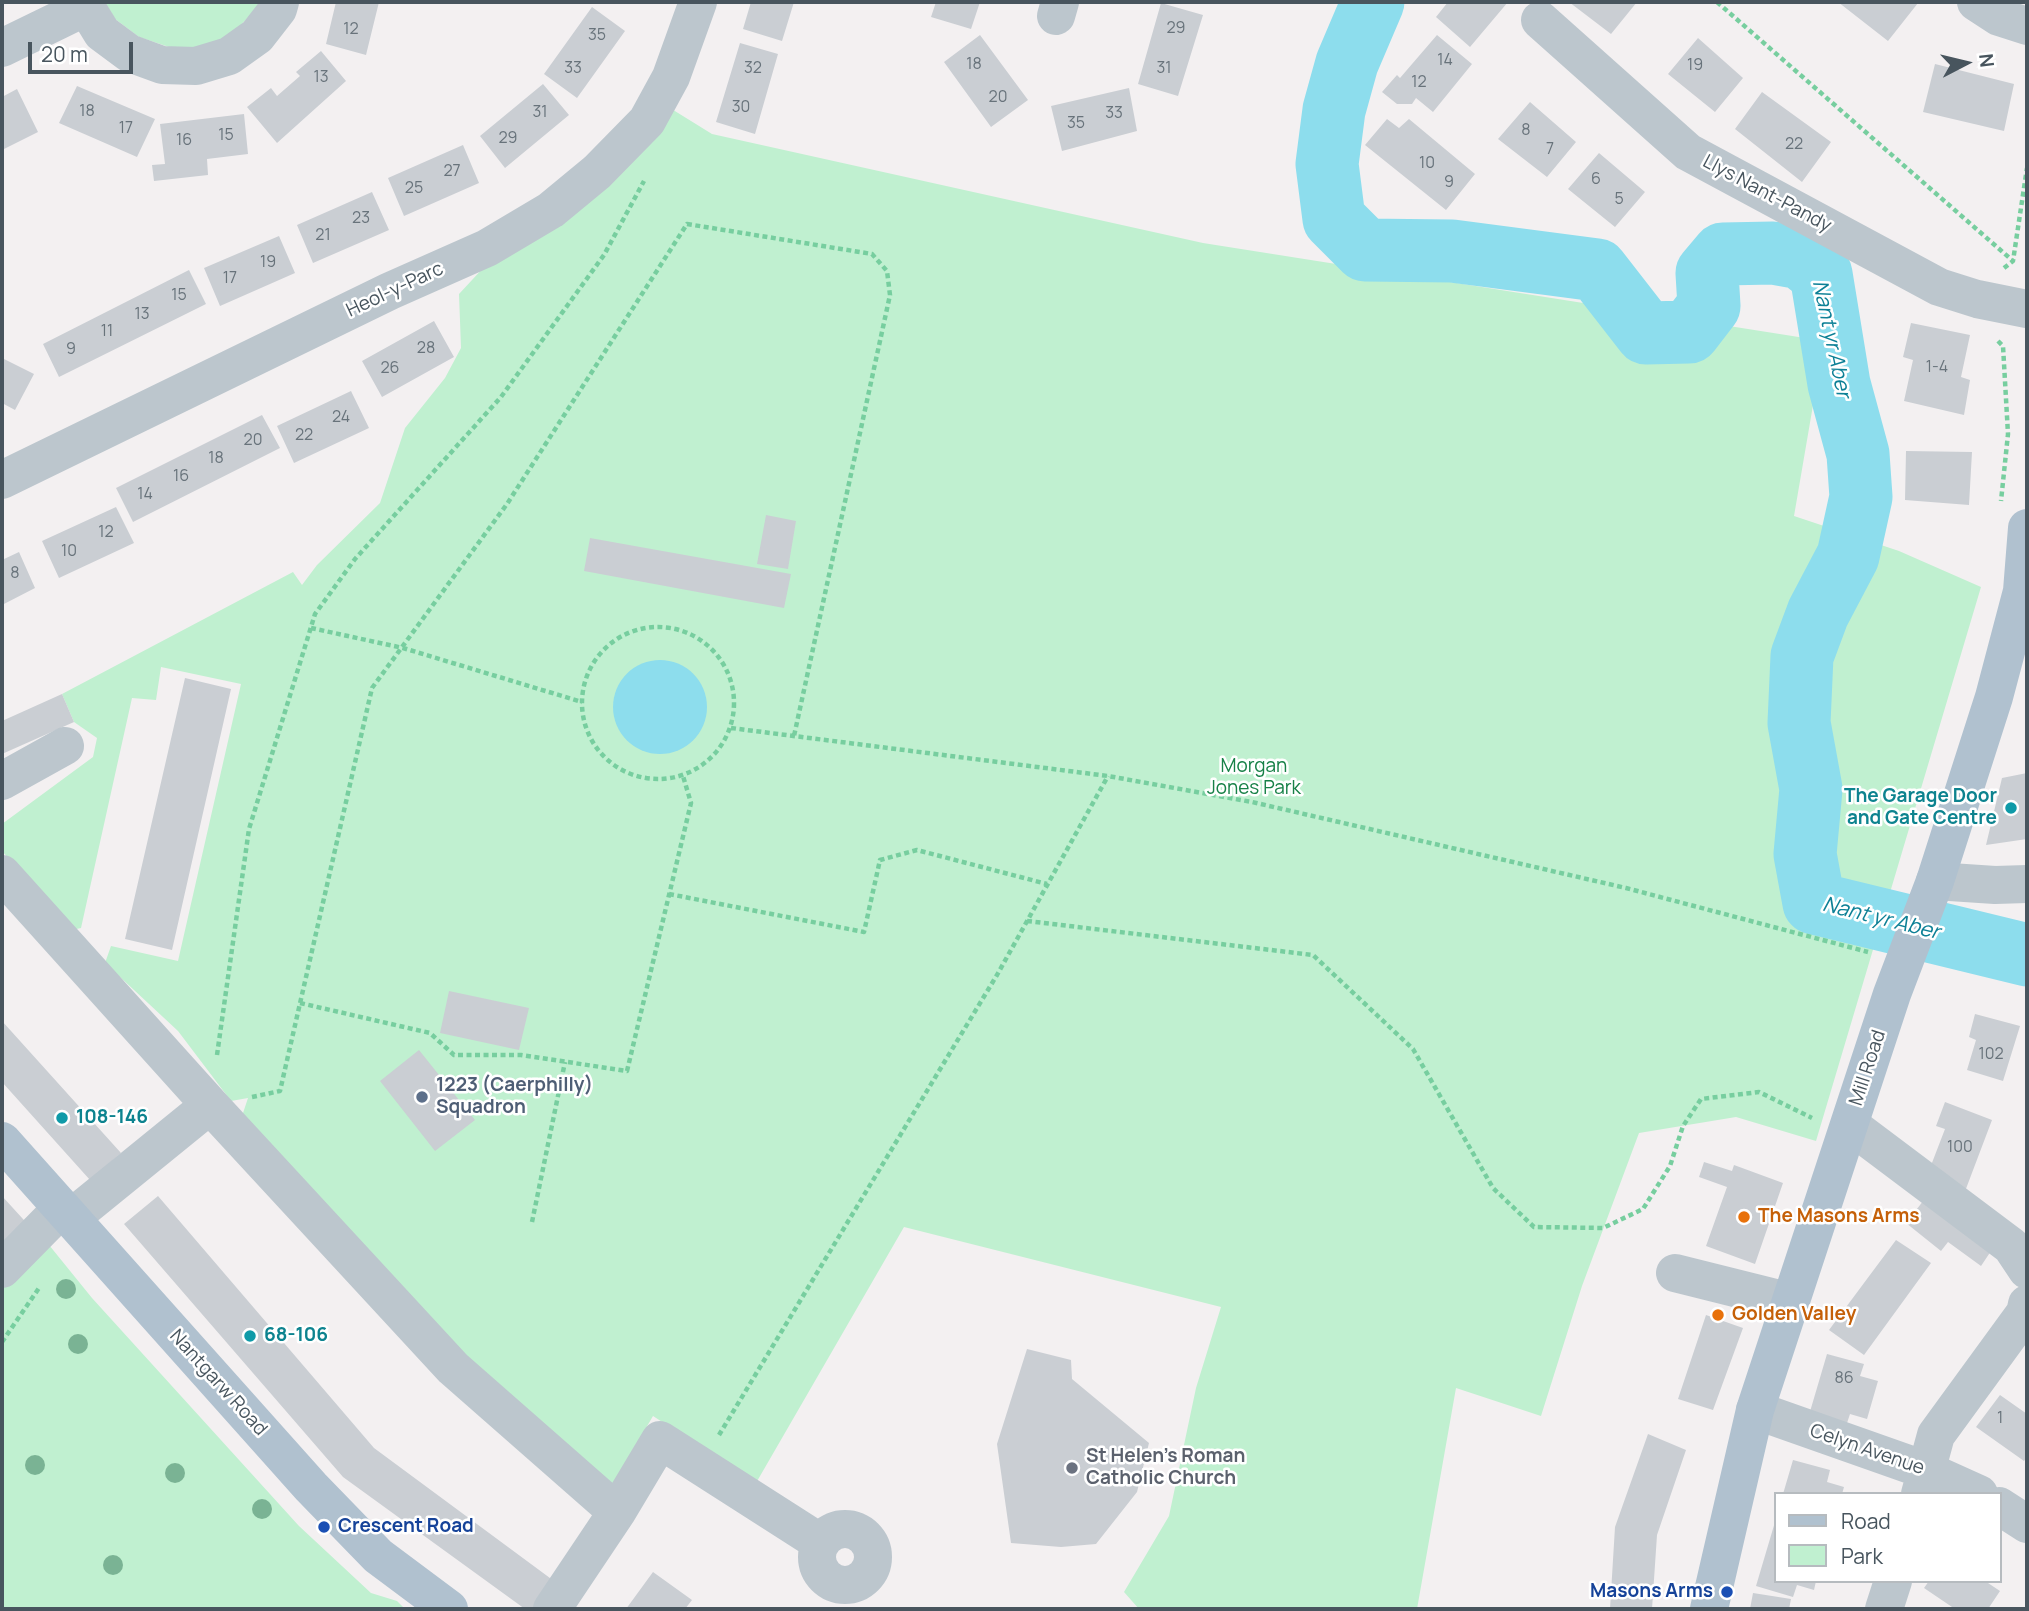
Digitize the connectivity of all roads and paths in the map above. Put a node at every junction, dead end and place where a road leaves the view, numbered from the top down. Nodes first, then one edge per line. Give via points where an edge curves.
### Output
1 (280, 2) edge
2 (698, 2) edge
3 (1717, 2) edge
4 (1976, 2) edge
5 (84, 5) edge
6 (1540, 20) dead end
7 (2027, 26) edge
8 (2, 48) edge
9 (647, 121) junction
10 (2027, 168) edge
11 (2013, 261) junction
12 (1985, 300) junction
13 (2027, 309) edge
14 (2, 481) edge
15 (2013, 519) edge
16 (311, 628) junction
17 (402, 648) junction
18 (582, 702) junction
19 (731, 728) junction
20 (794, 736) junction
21 (65, 746) dead end
22 (682, 776) junction
23 (1108, 776) junction
24 (2, 781) edge
25 (2, 874) edge
26 (1047, 884) junction
27 (2027, 884) edge
28 (1932, 890) junction
29 (669, 894) junction
30 (1027, 921) junction
31 (1880, 955) dead end
32 (300, 1003) junction
33 (565, 1062) junction
34 (210, 1105) junction
35 (1850, 1125) junction
36 (2, 1141) edge
37 (66, 1213) junction
38 (532, 1222) dead end
39 (2, 1269) edge
40 (2027, 1270) edge
41 (1675, 1273) dead end
42 (1791, 1302) junction
43 (2027, 1304) edge
44 (1755, 1410) junction
45 (701, 1466) junction
46 (1924, 1482) edge
47 (1970, 1492) edge
48 (2001, 1507) edge
49 (617, 1512) junction
50 (2027, 1524) edge
51 (821, 1543) dead end
52 (1892, 1583) edge
53 (449, 1609) edge
54 (552, 1609) edge
55 (1709, 1609) edge
56 (1884, 1609) edge

1 - 5 street via 257,36 229,56 196,66 162,65 129,54 102,33
2 - 9 street, Heol-y-Parc via 671,78
3 - 11 path
4 - 7 street via 1999,17
5 - 8 street
6 - 12 street, Llys Nant-Pandy via 1688,152 1940,287
9 - 14 street, Heol-y-Parc via 551,210 487,248
9 - 16 path via 647,175 604,255 501,397 355,559 315,614
10 - 11 path
11 - 12 path via 1988,279
12 - 13 street, Llys Nant-Pandy
12 - 15 path via 1981,324 2003,346
15 - 28 main road, Mill Road via 2022,591 1994,697
16 - 17 path
16 - 34 path via 249,829
17 - 18 path
17 - 20 path via 507,504 687,224 872,254 887,271 890,295
17 - 32 path via 372,688
18 - 19 path via 591,667 612,642 634,630 663,626 699,638 719,656 733,688
18 - 22 path via 587,732 608,761 634,776 656,780
19 - 20 path
19 - 22 path via 705,764
20 - 23 path
21 - 24 street
22 - 29 path via 691,803
23 - 26 path
23 - 31 path via 1252,802 1613,885
25 - 34 street
26 - 29 path via 917,850 880,860 864,932
26 - 30 path
27 - 28 street
28 - 35 main road, Mill Road via 1892,994
29 - 33 path via 627,1071
30 - 35 path via 1313,955 1413,1049 1493,1188 1534,1227 1603,1228 1643,1209 1670,1166 1683,1126 1701,1099 1759,1092 1822,1123
30 - 45 path
32 - 33 path via 430,1034 454,1055 521,1055
32 - 34 path via 280,1091
33 - 38 path
34 - 37 street
34 - 49 street via 453,1368
35 - 40 street via 2011,1246
35 - 42 main road, Mill Road
36 - 37 main road, Nantgarw Road
37 - 39 street
37 - 53 main road, Nantgarw Road via 311,1487 378,1556
41 - 42 street
42 - 44 main road, Mill Road
43 - 46 street via 1936,1435
44 - 46 street, Celyn Avenue
44 - 55 main road, Mill Road
45 - 49 street via 660,1440
45 - 51 street
46 - 47 street, Celyn Avenue
48 - 50 street
49 - 54 street
52 - 56 street

